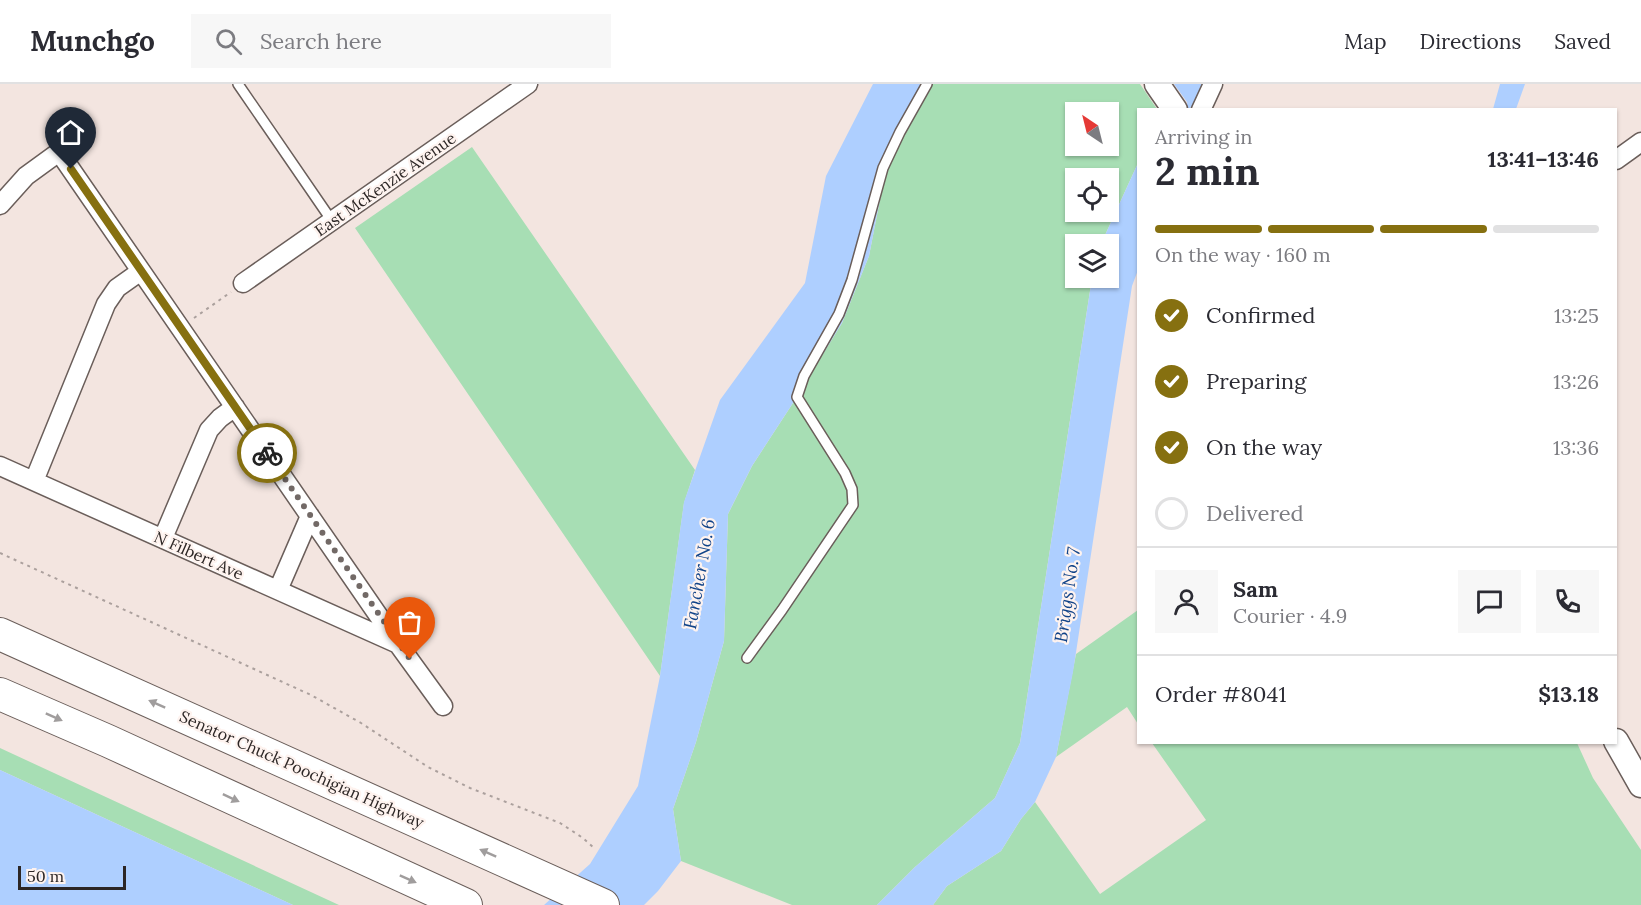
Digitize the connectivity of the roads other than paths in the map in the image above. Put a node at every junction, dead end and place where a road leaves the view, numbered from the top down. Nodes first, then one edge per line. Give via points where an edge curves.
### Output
1 (238, 84) edge
2 (528, 84) edge
3 (927, 84) edge
4 (1157, 84) edge
5 (1213, 84) edge
6 (1174, 108) edge
7 (1202, 108) edge
8 (1641, 142) edge
9 (1617, 159) edge
10 (0, 206) edge
11 (332, 221) junction
12 (141, 271) junction
13 (243, 283) road end
14 (235, 407) junction
15 (0, 466) edge
16 (34, 481) junction
17 (310, 516) junction
18 (163, 538) junction
19 (278, 590) junction
20 (0, 634) edge
21 (398, 644) junction
22 (747, 658) dead end
23 (0, 694) edge
24 (443, 706) dead end
25 (1617, 733) edge
26 (1617, 743) edge
27 (1641, 761) edge
28 (1641, 785) edge
29 (466, 905) edge
30 (603, 905) edge

1 - 11 lane
2 - 11 street, East McKenzie Avenue
3 - 22 lane via 883,168 852,280 797,397 845,473 853,505
4 - 6 main road
5 - 7 street
8 - 9 street
10 - 12 street via 26,176 59,152
11 - 13 street, East McKenzie Avenue
12 - 14 street
12 - 16 street via 117,288 106,304
14 - 17 street
14 - 18 street via 209,430
15 - 16 street, N Filbert Ave
16 - 18 street, N Filbert Ave
17 - 19 street
17 - 21 street
18 - 19 street, N Filbert Ave
19 - 21 street, N Filbert Ave
30 -> 20 highway, Senator Chuck Poochigian Highway
21 - 24 street
23 -> 29 highway
25 - 27 main road
26 - 28 main road

